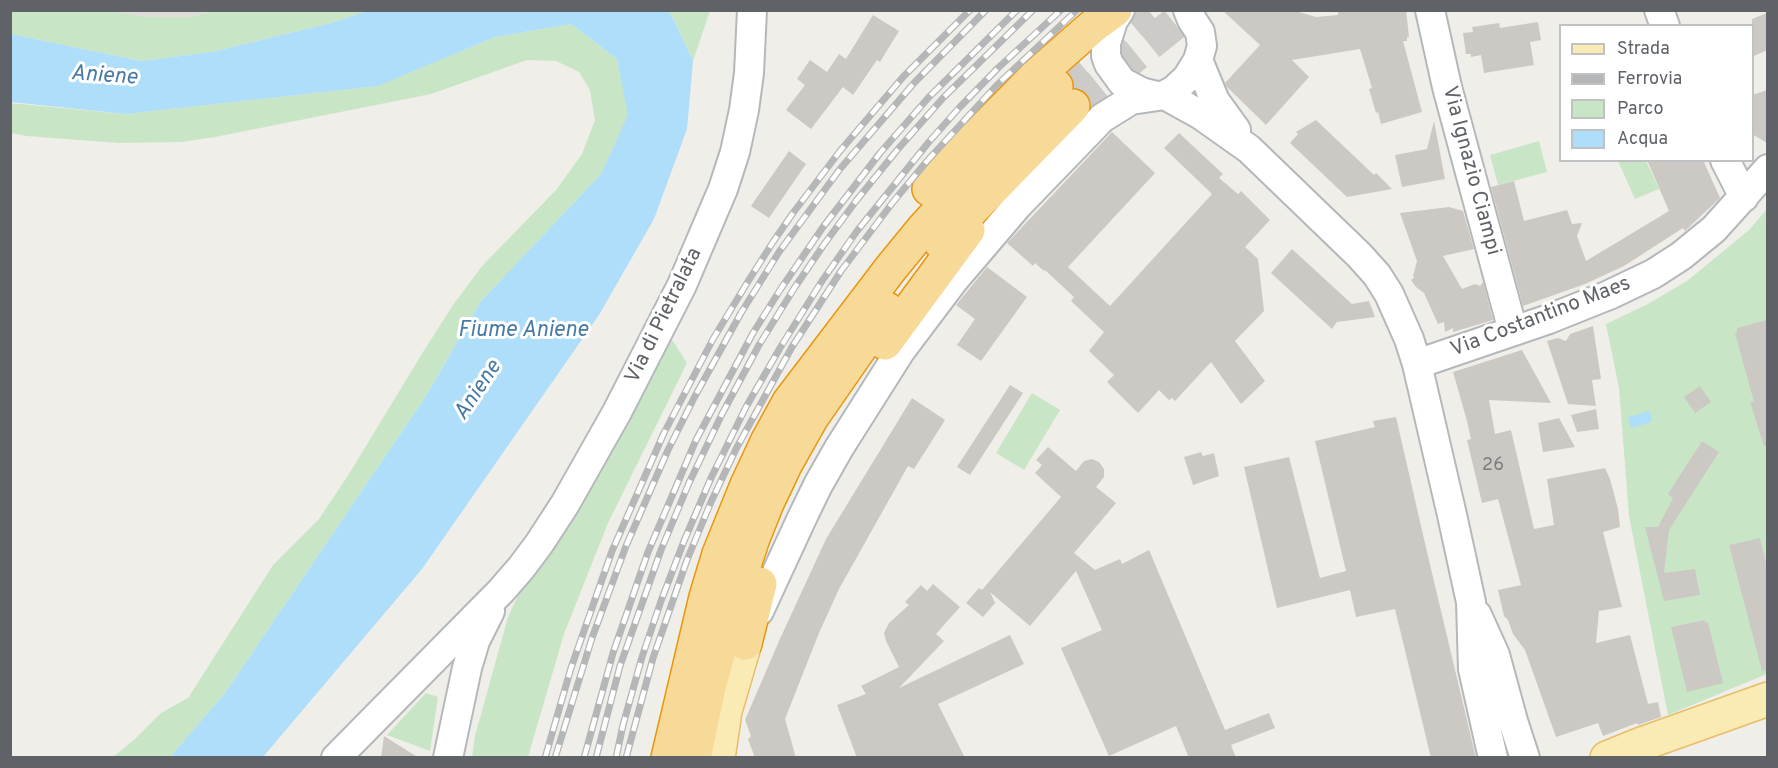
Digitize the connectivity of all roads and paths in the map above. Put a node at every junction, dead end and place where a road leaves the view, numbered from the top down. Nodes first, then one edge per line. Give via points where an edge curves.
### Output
1 (752, 10) edge
2 (1115, 10) edge
3 (1120, 10) edge
4 (1430, 10) edge
5 (1200, 18) edge
6 (1198, 60) junction
7 (1155, 97) junction
8 (1249, 149) junction
9 (1025, 154) junction
10 (1726, 162) edge
11 (1767, 170) edge
12 (1743, 197) junction
13 (1513, 331) junction
14 (1417, 364) junction
15 (789, 402) junction
16 (501, 591) junction
17 (1471, 602) junction
18 (745, 643) junction
19 (423, 669) junction
20 (462, 693) junction
21 (1767, 699) edge
22 (1513, 721) junction
23 (1485, 726) junction
24 (656, 751) edge
25 (336, 758) edge
26 (448, 758) edge
27 (694, 758) edge
28 (718, 758) edge
29 (1493, 758) edge
30 (1525, 758) edge
31 (1607, 758) edge

1 - 16 street, Via di Pietralata via 749,73 735,152 705,234 654,342 581,477 539,544
2 - 15 highway via 1035,77 963,150 906,216 825,330 807,359
3 - 7 street via 1106,43 1109,64 1122,82
4 - 13 street, Via Ignazio Ciampi
5 - 6 street via 1202,46
6 - 7 street via 1181,85
6 - 8 street via 1215,101
7 - 8 street via 1201,115
7 - 18 street via 1122,104 1090,129 983,244 926,316 870,397 818,485
8 - 14 street via 1377,275 1401,318
9 - 15 highway via 1065,96 1011,132 923,229
9 - 18 highway via 867,367 826,429 776,531
9 - 27 highway via 896,297 824,397 784,465 735,593
10 - 12 street
11 - 12 street, Via Costantino Maes
12 - 13 street, Via Costantino Maes via 1714,229 1667,266 1586,305
13 - 14 street, Via Costantino Maes
14 - 17 street
15 - 24 highway via 767,442 719,554 663,706
16 - 19 street
16 - 20 street via 475,642
17 - 22 street via 1495,655
17 - 23 street via 1473,669
18 - 28 main road via 725,711
19 - 20 street via 450,665 457,672
19 - 25 street
20 - 26 street
21 - 31 main road
22 - 23 street via 1499,728
22 - 30 street
23 - 29 street

